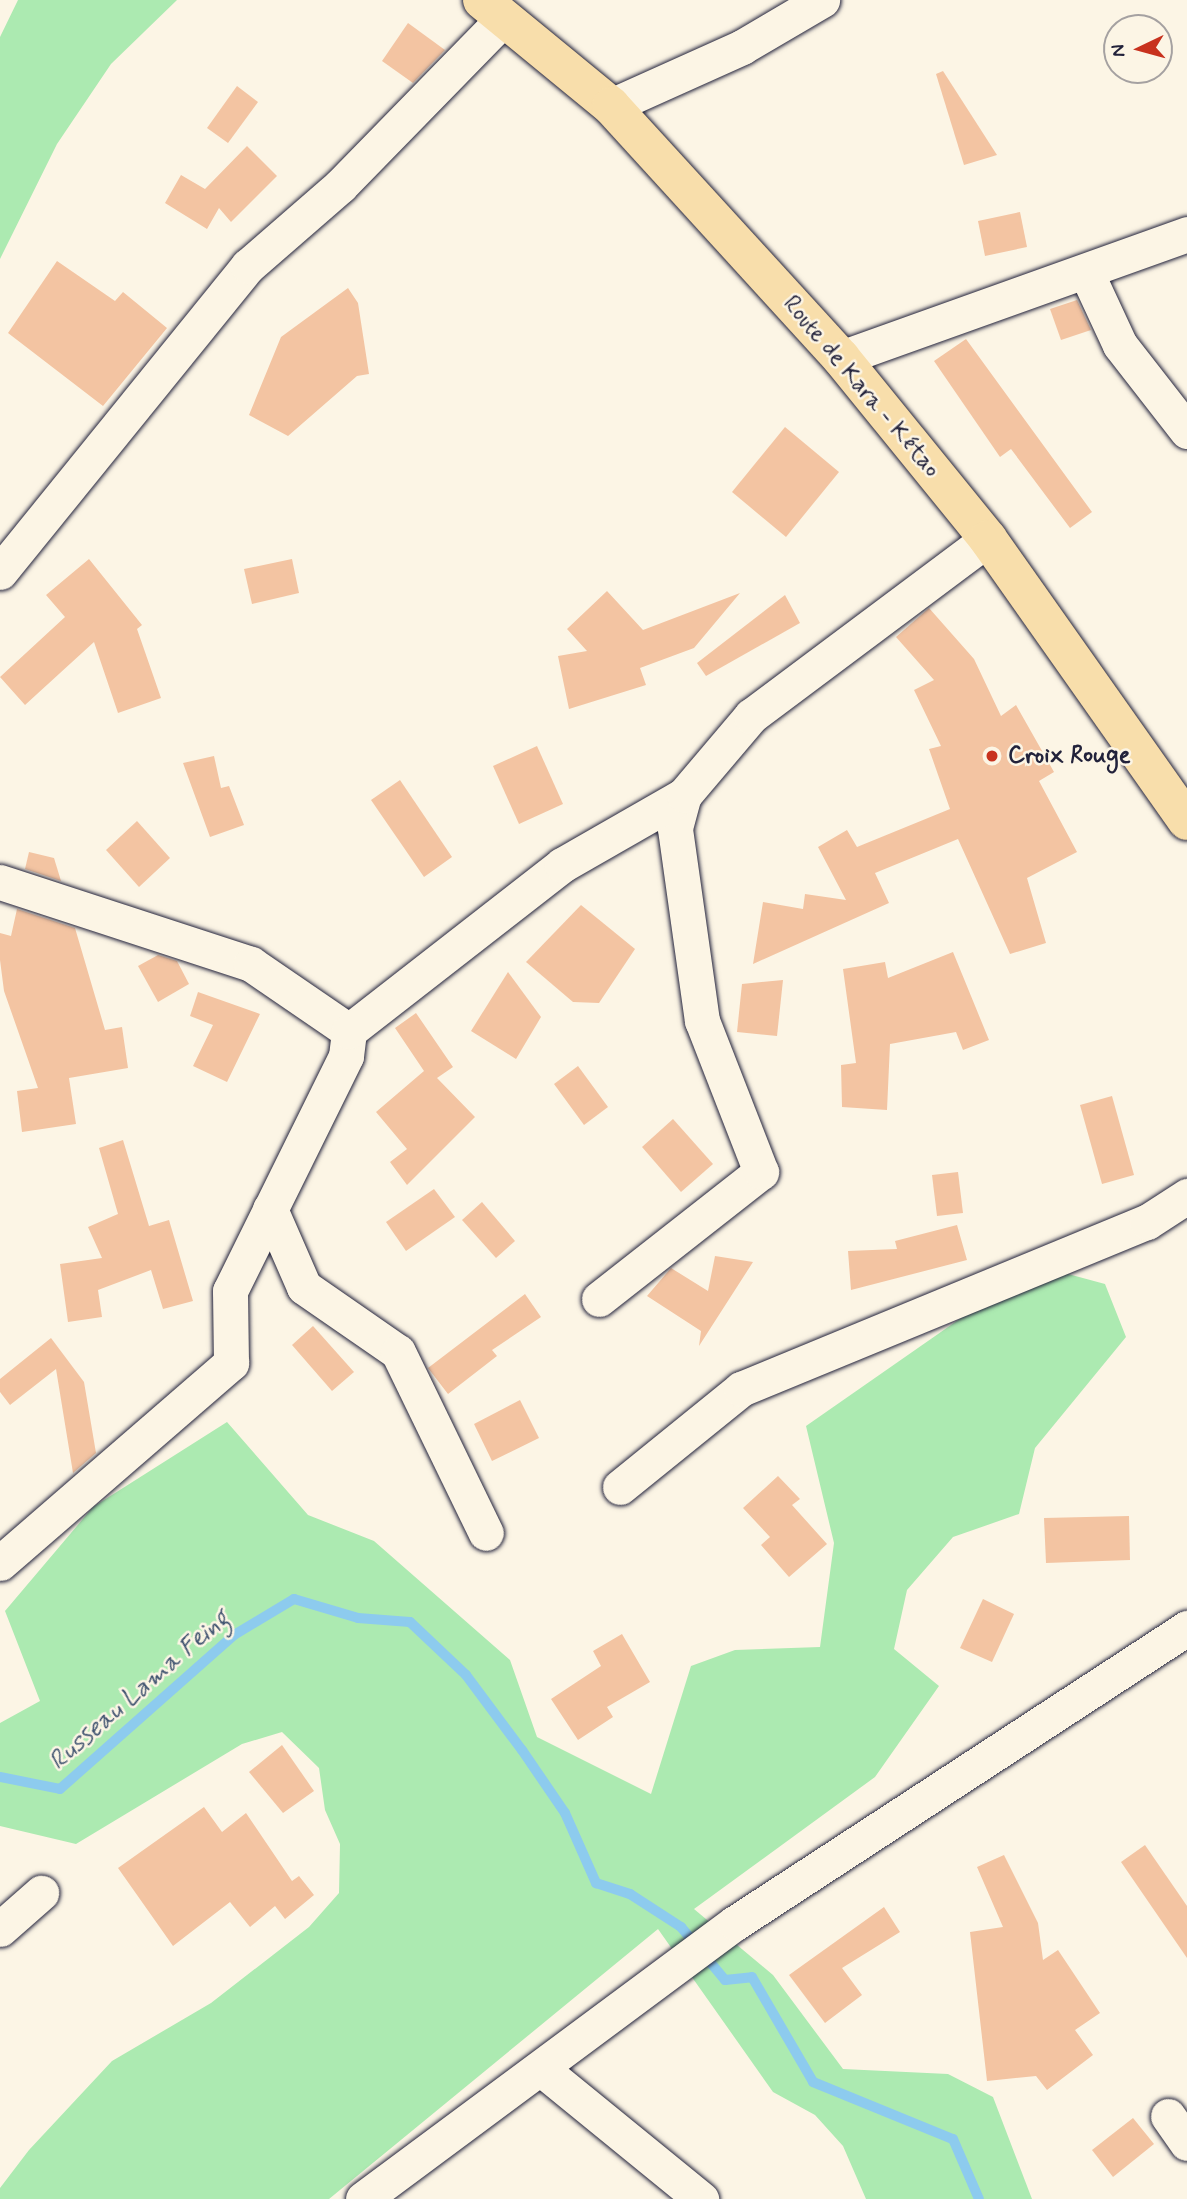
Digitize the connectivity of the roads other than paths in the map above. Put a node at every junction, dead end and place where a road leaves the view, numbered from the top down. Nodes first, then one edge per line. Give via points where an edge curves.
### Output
1 (822, 0) edge
2 (492, 10) edge
3 (611, 106) junction
4 (1187, 234) edge
5 (1087, 274) junction
6 (841, 358) junction
7 (1187, 431) edge
8 (988, 539) junction
9 (0, 572) edge
10 (684, 795) junction
11 (1187, 821) edge
12 (0, 882) edge
13 (349, 1031) junction
14 (1187, 1196) edge
15 (270, 1209) junction
16 (599, 1299) dead end
17 (620, 1487) dead end
18 (486, 1532) dead end
19 (0, 1563) edge
20 (1187, 1628) edge
21 (41, 1893) dead end
22 (0, 1929) edge
23 (544, 2071) junction
24 (363, 2199) edge
25 (701, 2199) edge

1 - 3 street via 742,47
2 - 3 main road, Route de Kara - Kétao
2 - 9 street via 340,186 248,266
3 - 6 main road, Route de Kara - Kétao
4 - 5 street
5 - 6 street
5 - 7 street via 1120,345
6 - 8 main road, Route de Kara - Kétao
8 - 10 street via 751,716
8 - 11 main road, Route de Kara - Kétao
10 - 13 street via 562,865
10 - 16 street via 675,828 702,1021 761,1172
12 - 13 street via 251,964
13 - 15 street via 346,1056
14 - 17 street via 1147,1222 741,1388
15 - 18 street via 304,1287 398,1352
15 - 19 street via 230,1292 231,1363
20 - 23 street via 736,1923 654,1981
21 - 22 street
23 - 24 street
23 - 25 street

